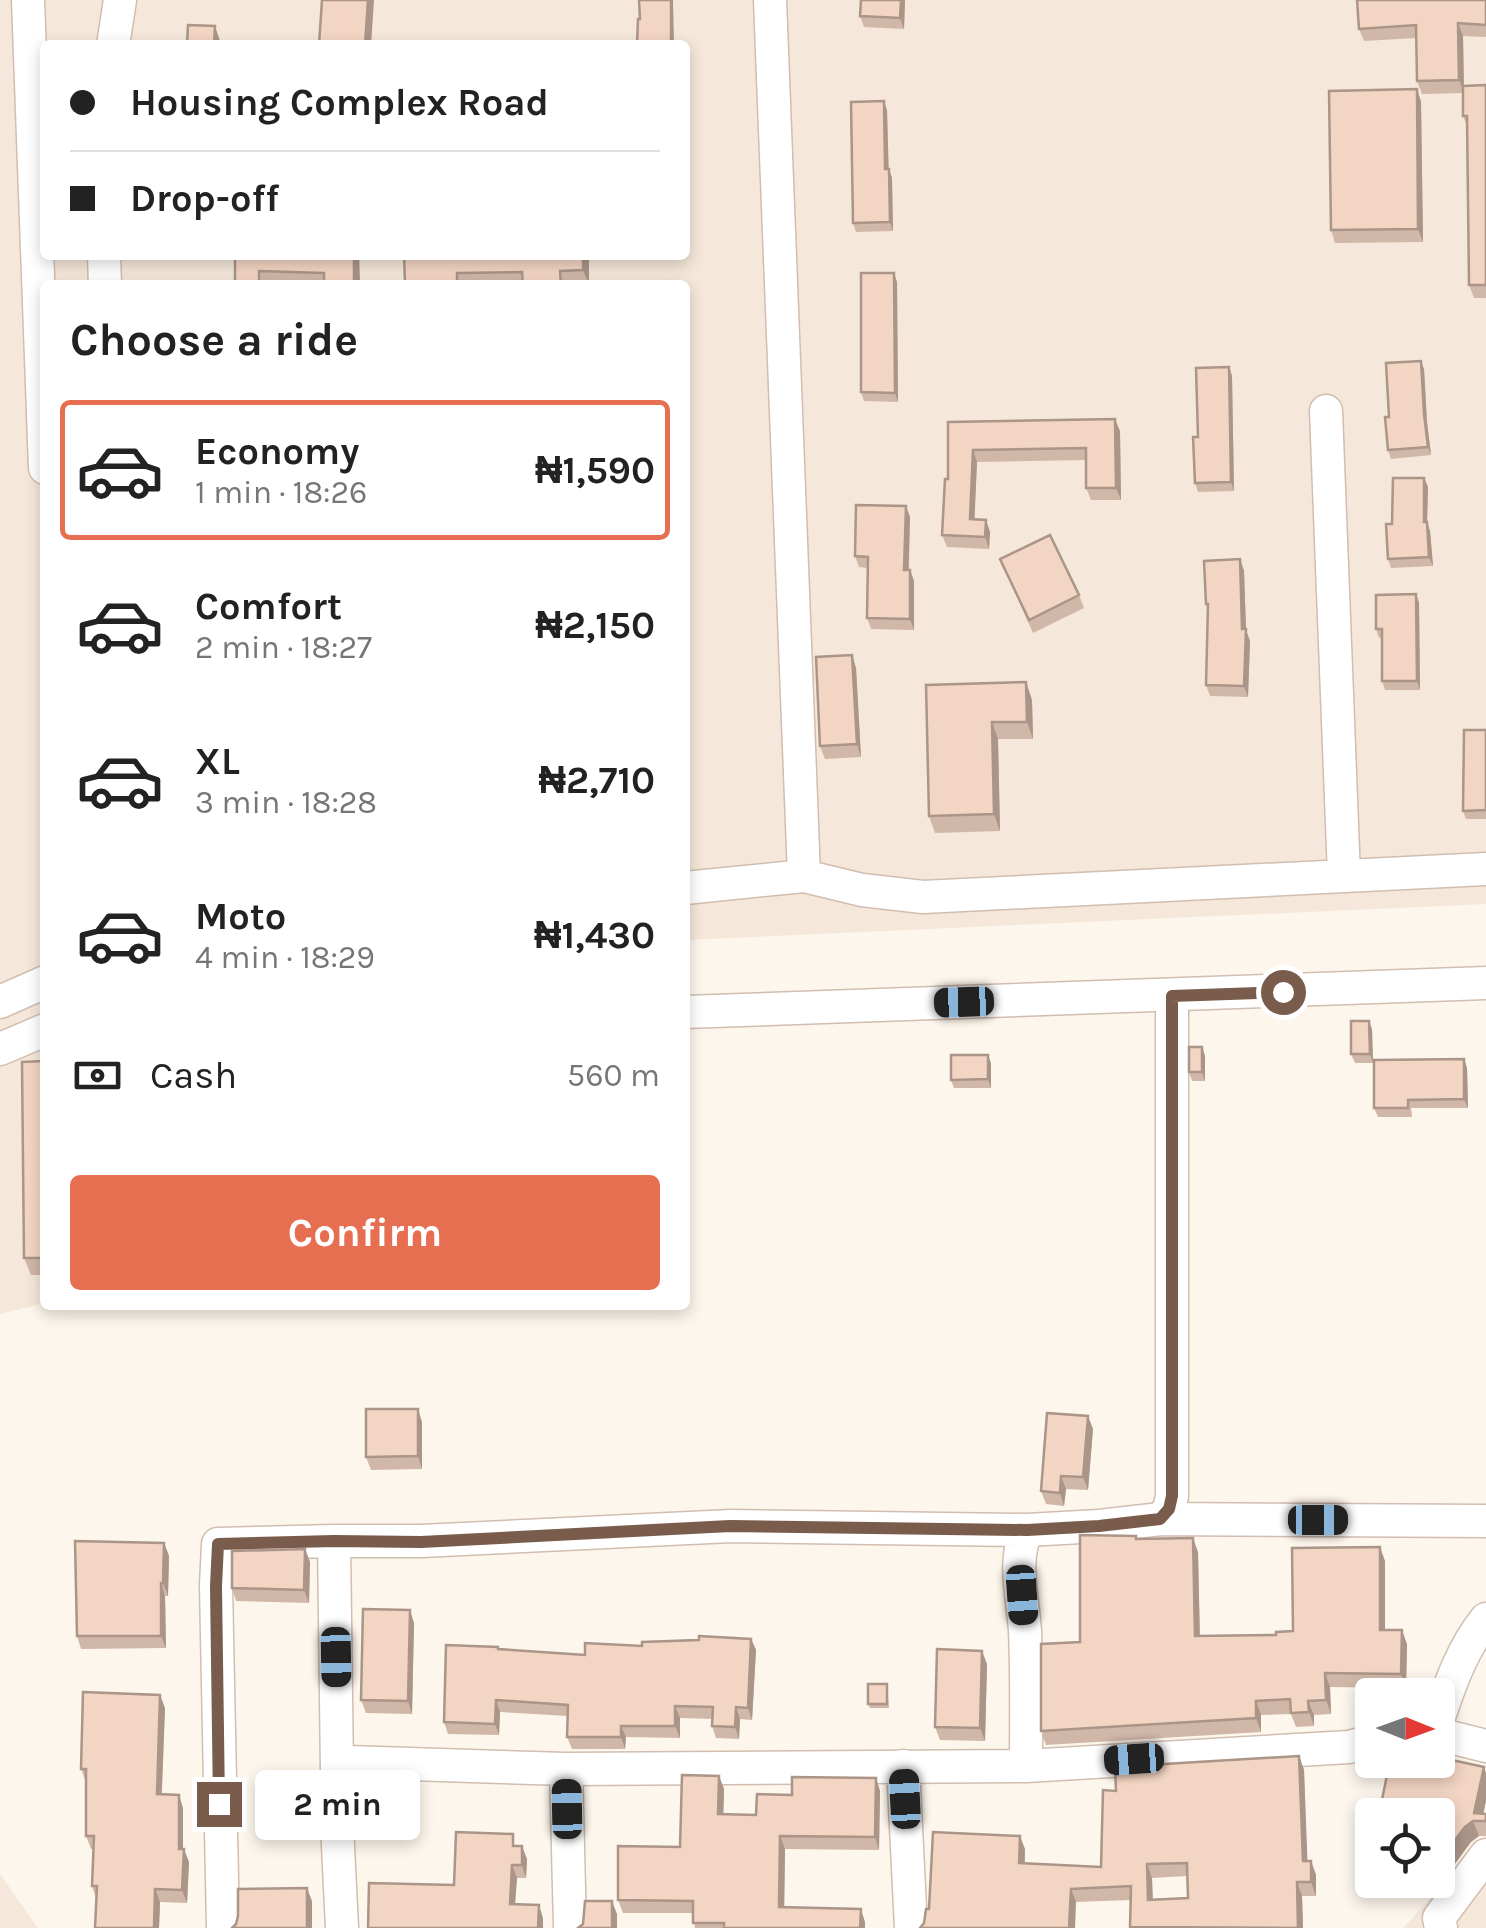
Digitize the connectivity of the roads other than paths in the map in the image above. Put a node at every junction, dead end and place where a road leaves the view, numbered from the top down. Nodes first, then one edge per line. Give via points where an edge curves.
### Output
1 (28, 0) edge
2 (120, 0) edge
3 (770, 0) edge
4 (115, 40) edge
5 (40, 330) edge
6 (1326, 412) dead end
7 (1486, 870) edge
8 (804, 876) junction
9 (1344, 876) junction
10 (690, 887) edge
11 (1486, 983) edge
12 (40, 984) edge
13 (1172, 996) junction
14 (0, 1002) edge
15 (690, 1012) edge
16 (40, 1032) edge
17 (0, 1049) edge
18 (1160, 1519) junction
19 (1486, 1521) edge
20 (1027, 1530) junction
21 (334, 1541) junction
22 (1486, 1619) edge
23 (1451, 1678) edge
24 (1455, 1738) edge
25 (1355, 1745) edge
26 (1486, 1746) edge
27 (903, 1766) junction
28 (1026, 1766) junction
29 (566, 1769) junction
30 (338, 1772) junction
31 (1486, 1855) edge
32 (223, 1928) edge
33 (342, 1928) edge
34 (570, 1928) edge
35 (911, 1928) edge
36 (1441, 1928) edge

1 - 5 street
2 - 4 street
3 - 8 street
6 - 9 street
7 - 9 street
8 - 9 street via 923,896
8 - 10 street
11 - 13 street
12 - 14 street
13 - 15 street
13 - 18 street via 1172,1496
16 - 17 street
18 - 19 street
18 - 20 street
20 - 21 street via 730,1526
20 - 28 street via 1019,1558
21 - 30 street
21 - 32 street via 218,1544
22 - 23 street
24 - 26 street
25 - 28 street
27 - 28 street
27 - 29 street
27 - 35 street
29 - 30 street via 362,1761
29 - 34 street
30 - 33 street
31 - 36 street via 1439,1918

